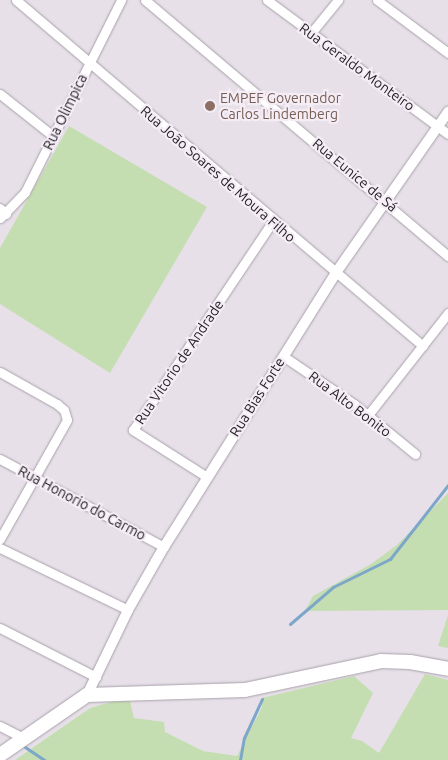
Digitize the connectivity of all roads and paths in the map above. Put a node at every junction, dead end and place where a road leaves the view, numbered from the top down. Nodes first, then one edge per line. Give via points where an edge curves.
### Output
1 (16, 0) edge
2 (121, 0) edge
3 (145, 0) edge
4 (267, 0) edge
5 (338, 0) edge
6 (377, 0) edge
7 (311, 33) junction
8 (448, 52) edge
9 (89, 64) junction
10 (0, 94) edge
11 (448, 112) edge
12 (438, 126) junction
13 (448, 134) edge
14 (52, 136) junction
15 (386, 201) junction
16 (2, 214) edge
17 (273, 221) junction
18 (448, 256) edge
19 (335, 274) junction
20 (448, 313) edge
21 (423, 346) junction
22 (283, 356) junction
23 (0, 372) edge
24 (368, 415) junction
25 (415, 454) dead end
26 (0, 459) edge
27 (35, 476) junction
28 (207, 477) junction
29 (0, 539) edge
30 (164, 547) junction
31 (0, 548) edge
32 (128, 610) junction
33 (0, 628) edge
34 (448, 669) edge
35 (96, 677) junction
36 (87, 695) junction
37 (0, 726) edge
38 (24, 739) junction
39 (0, 755) edge

1 - 9 street, Rua João Soares de Moura Filho
2 - 9 street, Rua Olimpica
3 - 15 street, Rua Eunice de Sá
4 - 7 street, Rua Geraldo Monteiro
5 - 7 street
6 - 8 street
7 - 12 street, Rua Geraldo Monteiro
9 - 14 street, Rua Olimpica
9 - 17 street, Rua João Soares de Moura Filho
10 - 14 street
11 - 12 street, Rua Bias Forte
12 - 13 street, Rua Geraldo Monteiro
12 - 15 street, Rua Bias Forte
14 - 16 street, Rua Olimpica via 25,192
15 - 18 street, Rua Eunice de Sá
15 - 19 street, Rua Bias Forte
17 - 19 street, Rua João Soares de Moura Filho
17 - 28 street, Rua Vitorio de Andrade via 133,430
19 - 21 street, Rua João Soares de Moura Filho
19 - 22 street, Rua Bias Forte
20 - 21 street
21 - 24 street
22 - 24 street, Rua Alto Bonito
22 - 28 street, Rua Bias Forte
23 - 27 street via 64,410 67,420
24 - 25 street, Rua Alto Bonito
26 - 27 street, Rua Honorio do Carmo
27 - 29 street
27 - 30 street, Rua Honorio do Carmo
28 - 30 street, Rua Bias Forte
30 - 32 street, Rua Bias Forte
31 - 32 street
32 - 35 street, Rua Bias Forte
33 - 35 street
34 - 36 main road via 381,661 245,690
35 - 36 street, Rua Bias Forte
36 - 38 main road
37 - 38 street
38 - 39 main road

